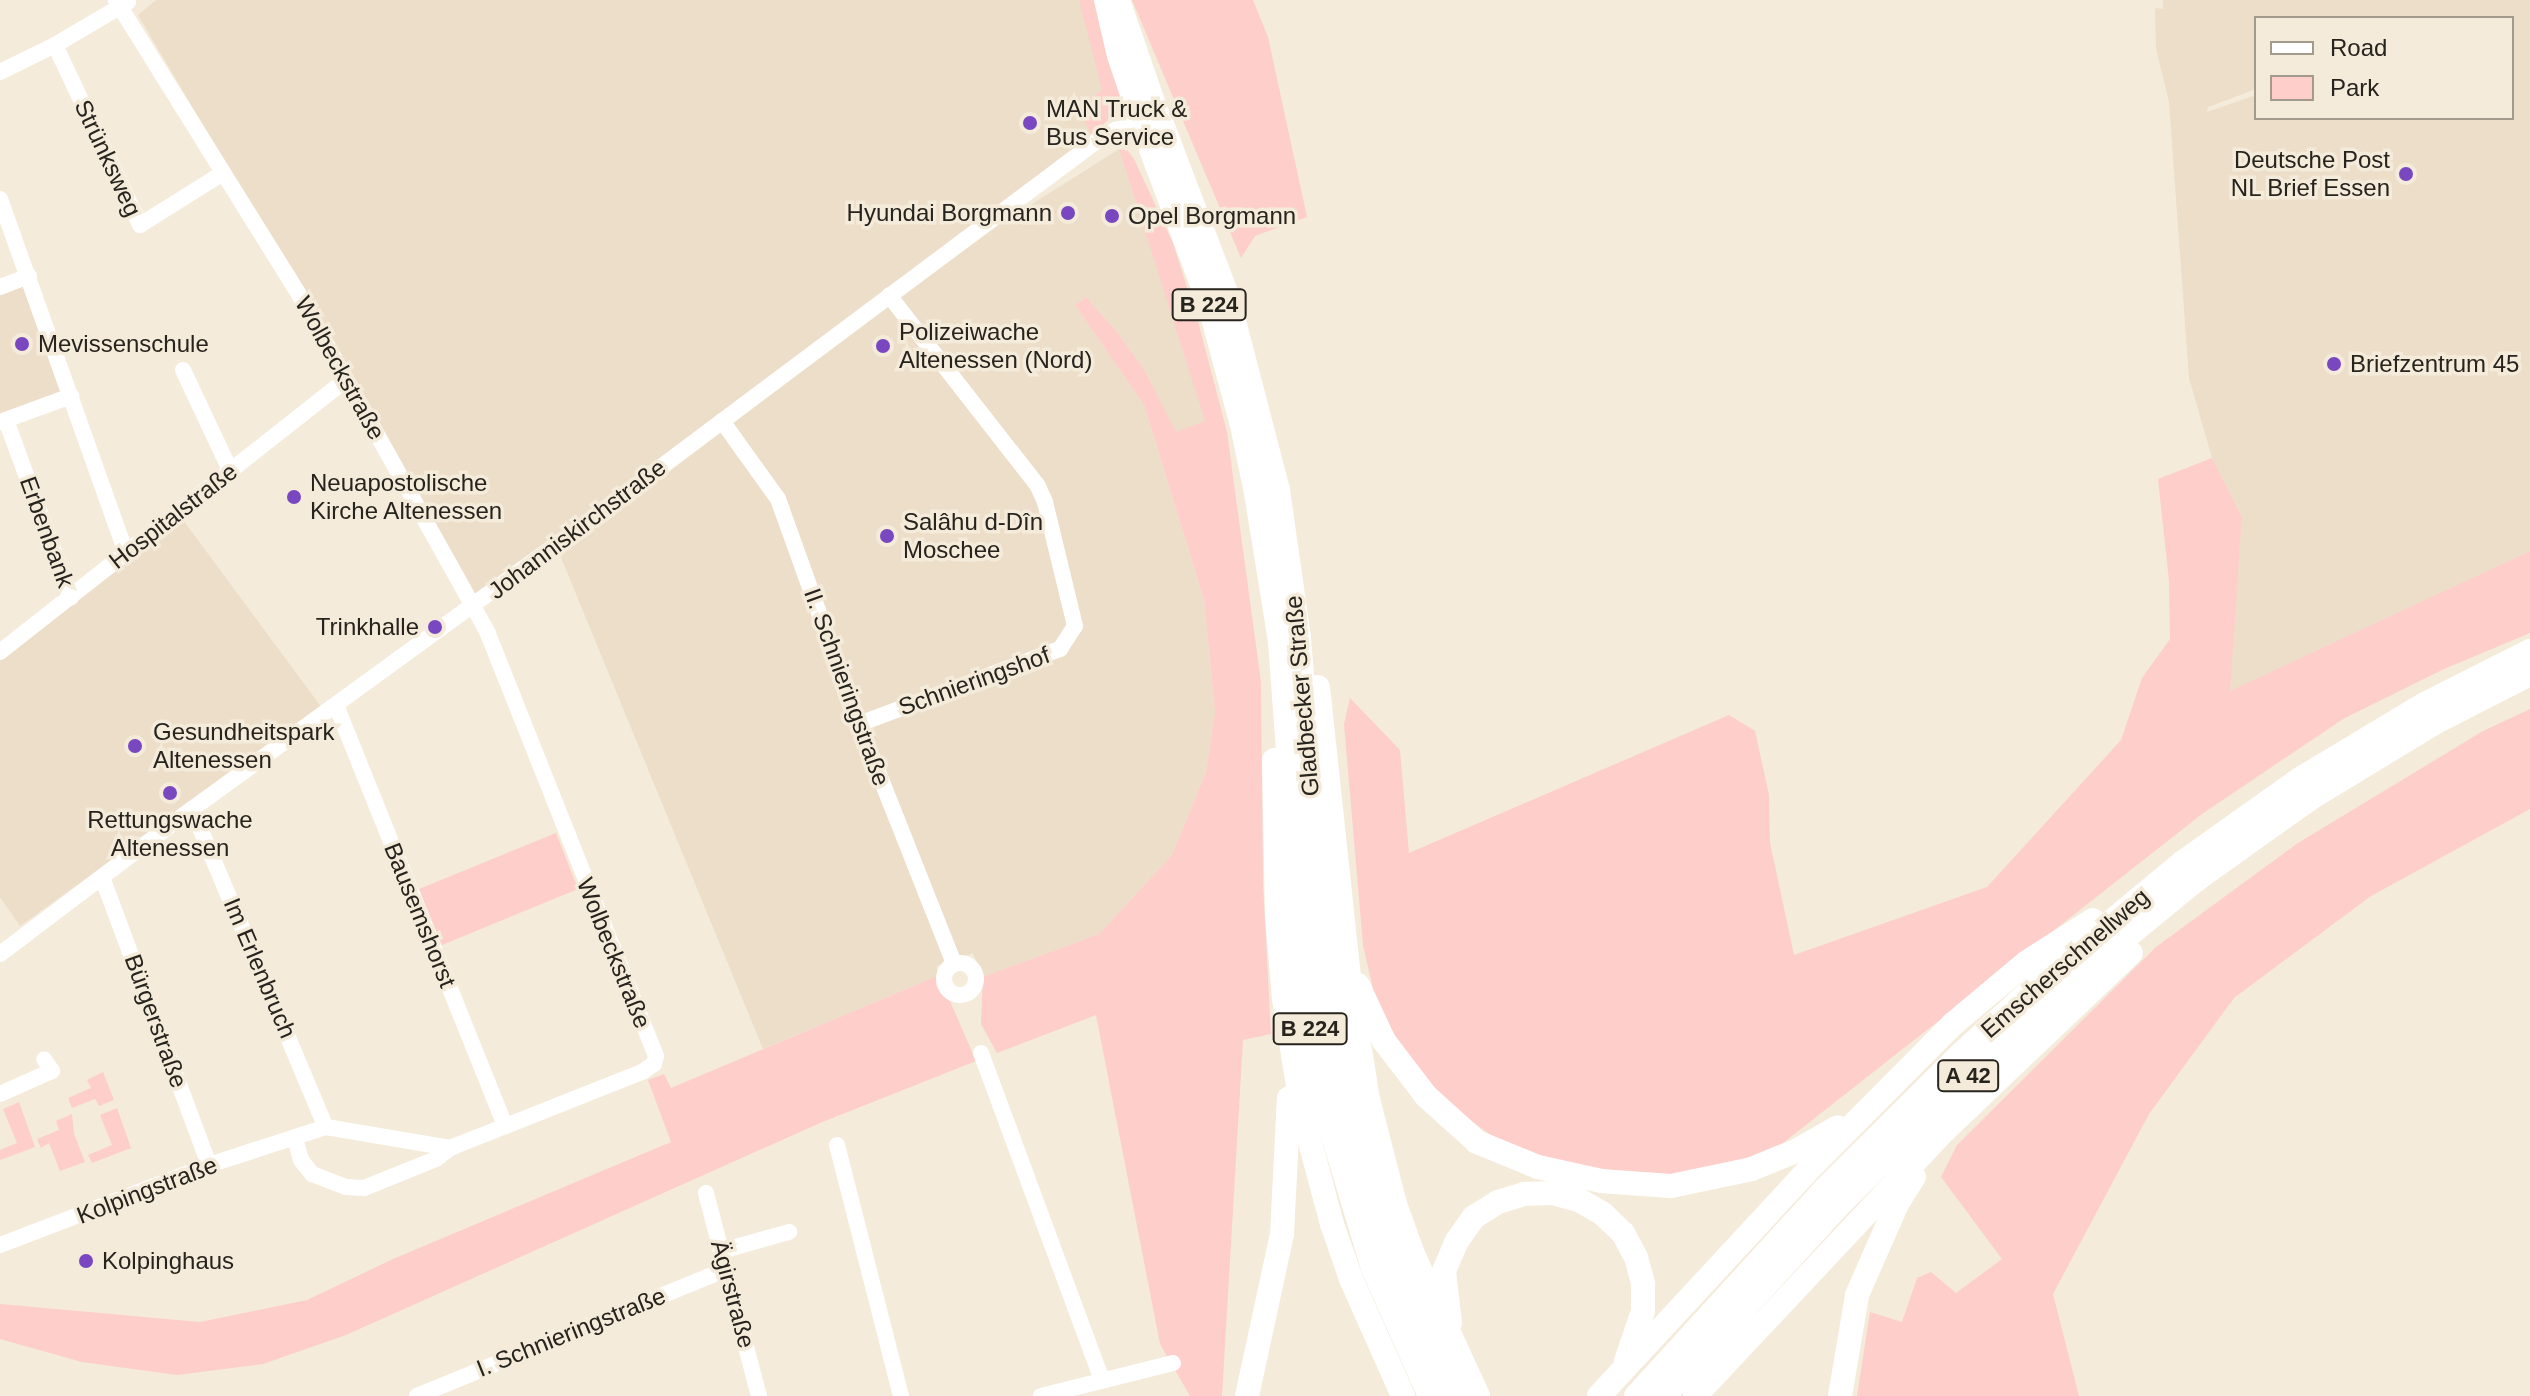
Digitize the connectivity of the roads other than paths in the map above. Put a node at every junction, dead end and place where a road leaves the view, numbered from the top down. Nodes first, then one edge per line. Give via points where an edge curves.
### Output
1 (1105, 0) edge
2 (1119, 0) edge
3 (123, 2) edge
4 (55, 45) junction
5 (0, 72) edge
6 (1150, 119) junction
7 (223, 173) junction
8 (0, 199) edge
9 (29, 276) junction
10 (0, 287) edge
11 (889, 295) junction
12 (183, 370) dead end
13 (346, 380) junction
14 (71, 396) junction
15 (3, 421) edge
16 (722, 421) junction
17 (230, 470) junction
18 (126, 552) junction
19 (1289, 556) junction
20 (71, 598) junction
21 (473, 606) junction
22 (1280, 642) junction
23 (2530, 651) edge
24 (0, 652) edge
25 (2530, 674) edge
26 (336, 705) junction
27 (859, 724) junction
28 (2311, 798) junction
29 (192, 809) junction
30 (2183, 862) junction
31 (102, 877) junction
32 (1341, 903) junction
33 (0, 954) edge
34 (954, 964) dead end
35 (1290, 1048) junction
36 (981, 1053) dead end
37 (44, 1059) dead end
38 (0, 1094) edge
39 (1880, 1099) junction
40 (505, 1126) junction
41 (326, 1127) junction
42 (1944, 1131) junction
43 (295, 1138) junction
44 (837, 1145) dead end
45 (450, 1148) junction
46 (209, 1165) junction
47 (706, 1193) dead end
48 (789, 1232) dead end
49 (0, 1245) edge
50 (721, 1251) junction
51 (726, 1269) junction
52 (1455, 1349) junction
53 (1173, 1363) dead end
54 (1622, 1370) junction
55 (1102, 1380) junction
56 (417, 1396) edge
57 (759, 1396) edge
58 (901, 1396) edge
59 (1041, 1396) edge
60 (1247, 1396) edge
61 (1403, 1396) edge
62 (1430, 1396) edge
63 (1454, 1396) edge
64 (1478, 1396) edge
65 (1599, 1396) edge
66 (1636, 1396) edge
67 (1664, 1396) edge
68 (1695, 1396) edge
69 (1840, 1396) edge

1 - 6 main road, Gladbecker Straße / B 224 via 1118,56
2 - 6 main road, Gladbecker Straße / B 224
3 - 4 street
3 - 7 street, Wolbeckstraße
4 - 5 street
4 - 7 street, Strünksweg via 140,225
6 - 11 street, Johanniskirchstraße via 1094,143
6 - 19 highway, Gladbecker Straße / B 224 via 1201,220 1244,351
6 - 22 highway, Gladbecker Straße / B 224 via 1232,384
7 - 13 street, Wolbeckstraße
8 - 9 street
9 - 10 street
9 - 14 street
11 - 16 street, Johanniskirchstraße
11 - 27 street, Schnieringshof via 1038,486 1075,626 1060,649
12 - 17 street
13 - 17 street, Hospitalstraße
13 - 21 street, Wolbeckstraße
14 - 15 street
14 - 18 street
15 - 20 street, Erbenbank
16 - 21 street, Johanniskirchstraße
16 - 27 street, II. Schnieringstraße via 778,499
17 - 18 street, Hospitalstraße
18 - 20 street, Hospitalstraße
19 - 32 highway via 1322,711
19 - 63 highway, Gladbecker Straße / B 224 via 1318,907 1338,1064 1358,1156 1388,1249
20 - 24 street, Hospitalstraße
21 - 26 street, Johanniskirchstraße
21 - 40 street, Wolbeckstraße via 656,1056 642,1072
22 - 35 highway via 1277,916
22 - 62 highway, Gladbecker Straße / B 224 via 1306,995 1322,1096 1373,1268
23 - 30 highway, Emscherschnellweg / A 42 via 2357,742
25 - 28 highway, Emscherschnellweg / A 42 via 2436,722
26 - 29 street, Johanniskirchstraße
26 - 40 street, Bausemshorst
27 - 34 street, II. Schnieringstraße
28 - 42 highway via 2117,966
28 - 67 highway, Emscherschnellweg / A 42 via 2196,880 1975,1070 1841,1203
29 - 31 street, Johanniskirchstraße
29 - 41 street, Im Erlenbruch
30 - 39 highway via 2027,962 1953,1024
30 - 66 highway, Emscherschnellweg / A 42 via 1962,1053 1825,1189
31 - 33 street, Johanniskirchstraße
31 - 46 street, Bürgerstraße
32 - 39 highway via 1358,988 1408,1075 1477,1142 1538,1167 1671,1186 1715,1178 1796,1151
32 - 52 highway via 1358,1047 1380,1150 1413,1254
35 - 60 highway via 1282,1234
35 - 61 highway via 1332,1224
36 - 55 street
37 - 38 street via 52,1071
39 - 54 highway
40 - 45 street
41 - 43 street, Kolpingstraße
41 - 45 street, Kolpingstraße
42 - 68 highway
42 - 69 highway via 1897,1204 1857,1295
43 - 45 street via 312,1174 346,1187 364,1188 436,1159
43 - 46 street, Kolpingstraße
44 - 58 street
46 - 49 street, Kolpingstraße
47 - 50 street, Ägirstraße
48 - 50 street
50 - 51 street, Ägirstraße
51 - 56 street, I. Schnieringstraße
51 - 57 street, Ägirstraße
52 - 54 highway via 1444,1271 1457,1241 1474,1217 1498,1202 1552,1193 1603,1214 1623,1233 1636,1257 1643,1311
52 - 64 highway
53 - 55 street
54 - 65 highway
55 - 59 street

